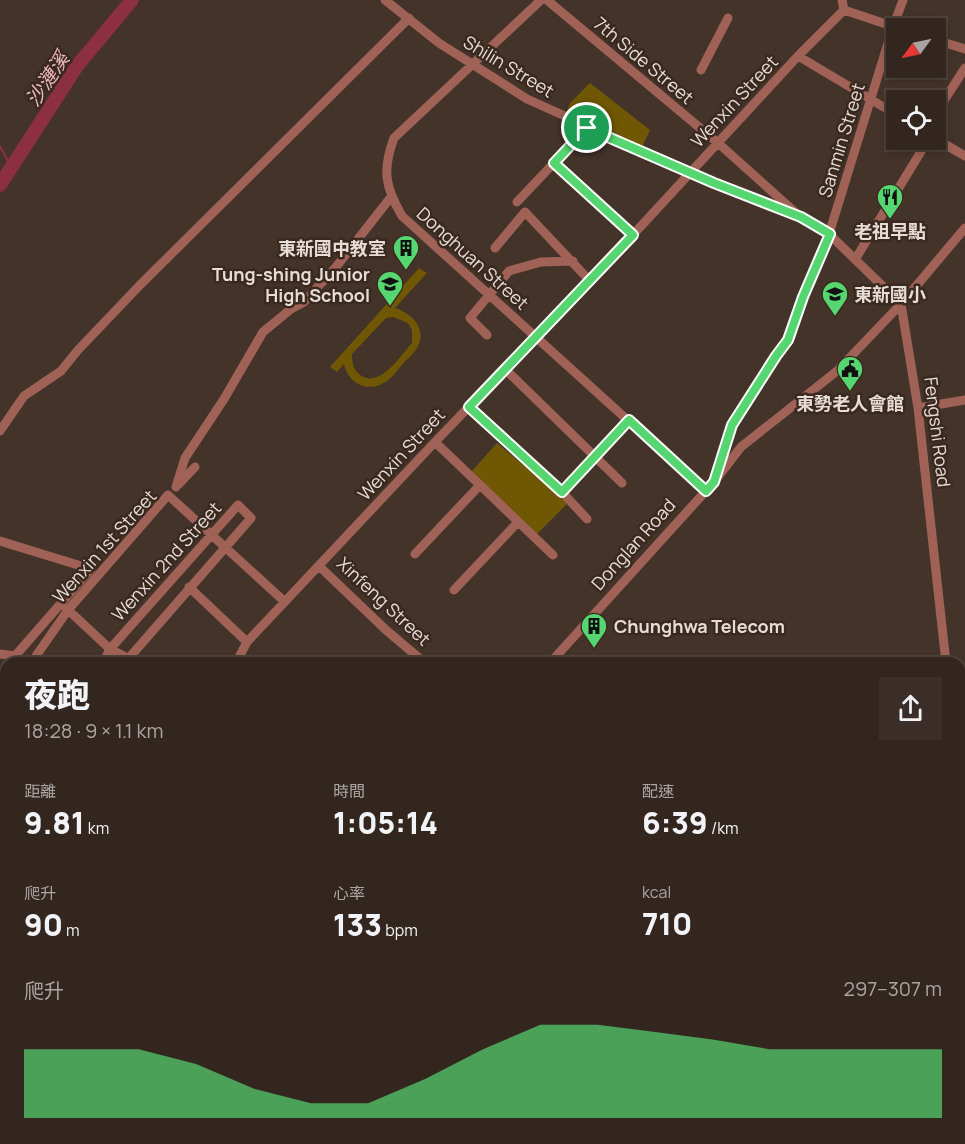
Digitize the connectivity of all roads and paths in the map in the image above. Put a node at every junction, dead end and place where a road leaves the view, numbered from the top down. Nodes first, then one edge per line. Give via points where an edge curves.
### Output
1 (385, 0) edge
2 (541, 0) edge
3 (547, 0) edge
4 (842, 0) edge
5 (903, 0) edge
6 (844, 10) junction
7 (409, 18) junction
8 (728, 18) dead end
9 (898, 18) edge
10 (886, 25) edge
11 (946, 43) edge
12 (965, 49) edge
13 (886, 55) edge
14 (798, 56) junction
15 (471, 65) junction
16 (965, 68) edge
17 (701, 70) dead end
18 (946, 98) edge
19 (871, 99) junction
20 (886, 108) edge
21 (587, 128) junction
22 (718, 143) junction
23 (946, 145) edge
24 (922, 150) edge
25 (965, 156) edge
26 (554, 163) junction
27 (690, 173) junction
28 (391, 197) junction
29 (517, 202) dead end
30 (801, 217) junction
31 (965, 228) edge
32 (830, 234) junction
33 (633, 235) junction
34 (495, 248) dead end
35 (856, 258) junction
36 (573, 261) junction
37 (590, 281) junction
38 (489, 294) junction
39 (901, 304) junction
40 (487, 335) dead end
41 (537, 337) junction
42 (505, 369) junction
43 (965, 400) edge
44 (469, 407) junction
45 (918, 408) junction
46 (629, 420) junction
47 (0, 431) edge
48 (435, 441) junction
49 (596, 456) junction
50 (195, 466) dead end
51 (714, 482) junction
52 (622, 483) dead end
53 (480, 485) junction
54 (176, 487) junction
55 (706, 491) junction
56 (562, 492) junction
57 (168, 495) junction
58 (587, 519) dead end
59 (518, 522) junction
60 (211, 535) junction
61 (0, 541) edge
62 (225, 548) junction
63 (415, 554) dead end
64 (553, 555) dead end
65 (319, 566) junction
66 (189, 587) junction
67 (454, 590) dead end
68 (285, 602) junction
69 (65, 607) junction
70 (247, 642) junction
71 (110, 649) junction
72 (0, 654) edge
73 (36, 656) dead end
74 (106, 657) edge
75 (124, 657) edge
76 (136, 657) edge
77 (239, 657) edge
78 (418, 657) edge
79 (555, 657) edge
80 (945, 657) edge

1 - 7 street, Shilin Street
2 - 15 street, Donghuan Street
3 - 22 street, 7th Side Street
4 - 6 street
5 - 9 street, Sanmin Street
6 - 10 street
6 - 14 street, Wenxin Street
7 - 15 street, Shilin Street
7 - 47 street via 140,285 61,371 24,396
8 - 17 street
11 - 12 street
13 - 19 street, Sanmin Street
14 - 19 street
14 - 22 street, Wenxin Street
15 - 21 street, Shilin Street via 526,99
15 - 28 street, Donghuan Street via 394,138 386,176
16 - 18 street
19 - 20 street
19 - 32 street, Sanmin Street
21 - 26 street
21 - 27 street, Shilin Street
22 - 27 street, Wenxin Street
22 - 30 street, 7th Side Street
23 - 25 street
24 - 35 street
26 - 29 street
26 - 33 street
27 - 30 street, Shilin Street
27 - 33 street, Wenxin Street
28 - 38 street, Donghuan Street via 402,216
28 - 54 street via 304,302 263,332 185,458
30 - 32 street, Shilin Street
31 - 39 street
32 - 35 street, Shilin Street
32 - 51 street, Sanmin Street via 788,340 732,425
33 - 37 street, Wenxin Street
34 - 36 street via 525,212
35 - 39 street, Shilin Street
36 - 37 street
36 - 38 street via 541,262 509,271
37 - 41 street, Wenxin Street
38 - 40 street via 470,318
38 - 41 street, Donghuan Street
39 - 45 street, Fengshi Road
39 - 51 street, Donglan Road via 830,378 741,447
41 - 42 street, Wenxin Street
41 - 46 street, Donghuan Street
42 - 44 street, Wenxin Street
42 - 49 street
43 - 45 street
44 - 48 street, Wenxin Street
44 - 56 street
45 - 80 street, Fengshi Road
46 - 49 street
46 - 55 street, Donghuan Street
48 - 53 street
48 - 65 street, Wenxin Street
49 - 52 street
49 - 56 street
50 - 54 street
51 - 55 street, Donglan Road
53 - 59 street
53 - 63 street
54 - 57 street
55 - 79 street, Donglan Road
56 - 58 street
57 - 60 street, Wenxin 1st Street
57 - 69 street, Wenxin 1st Street
59 - 64 street
59 - 67 street
60 - 62 street, Wenxin 1st Street
60 - 62 street, Wenxin 2nd Street via 238,505 251,518
60 - 71 street, Wenxin 2nd Street
61 - 69 street via 91,569
62 - 66 street, Wenxin 2nd Street
62 - 68 street, Wenxin 1st Street
65 - 68 street, Wenxin Street
65 - 78 street, Xinfeng Street
66 - 70 street
66 - 76 street, Wenxin 2nd Street
68 - 70 street, Wenxin Street
69 - 71 street
69 - 72 street via 15,656
69 - 73 street, Wenxin 1st Street
70 - 77 street, Wenxin Street
71 - 74 street, Wenxin 2nd Street
71 - 75 street

